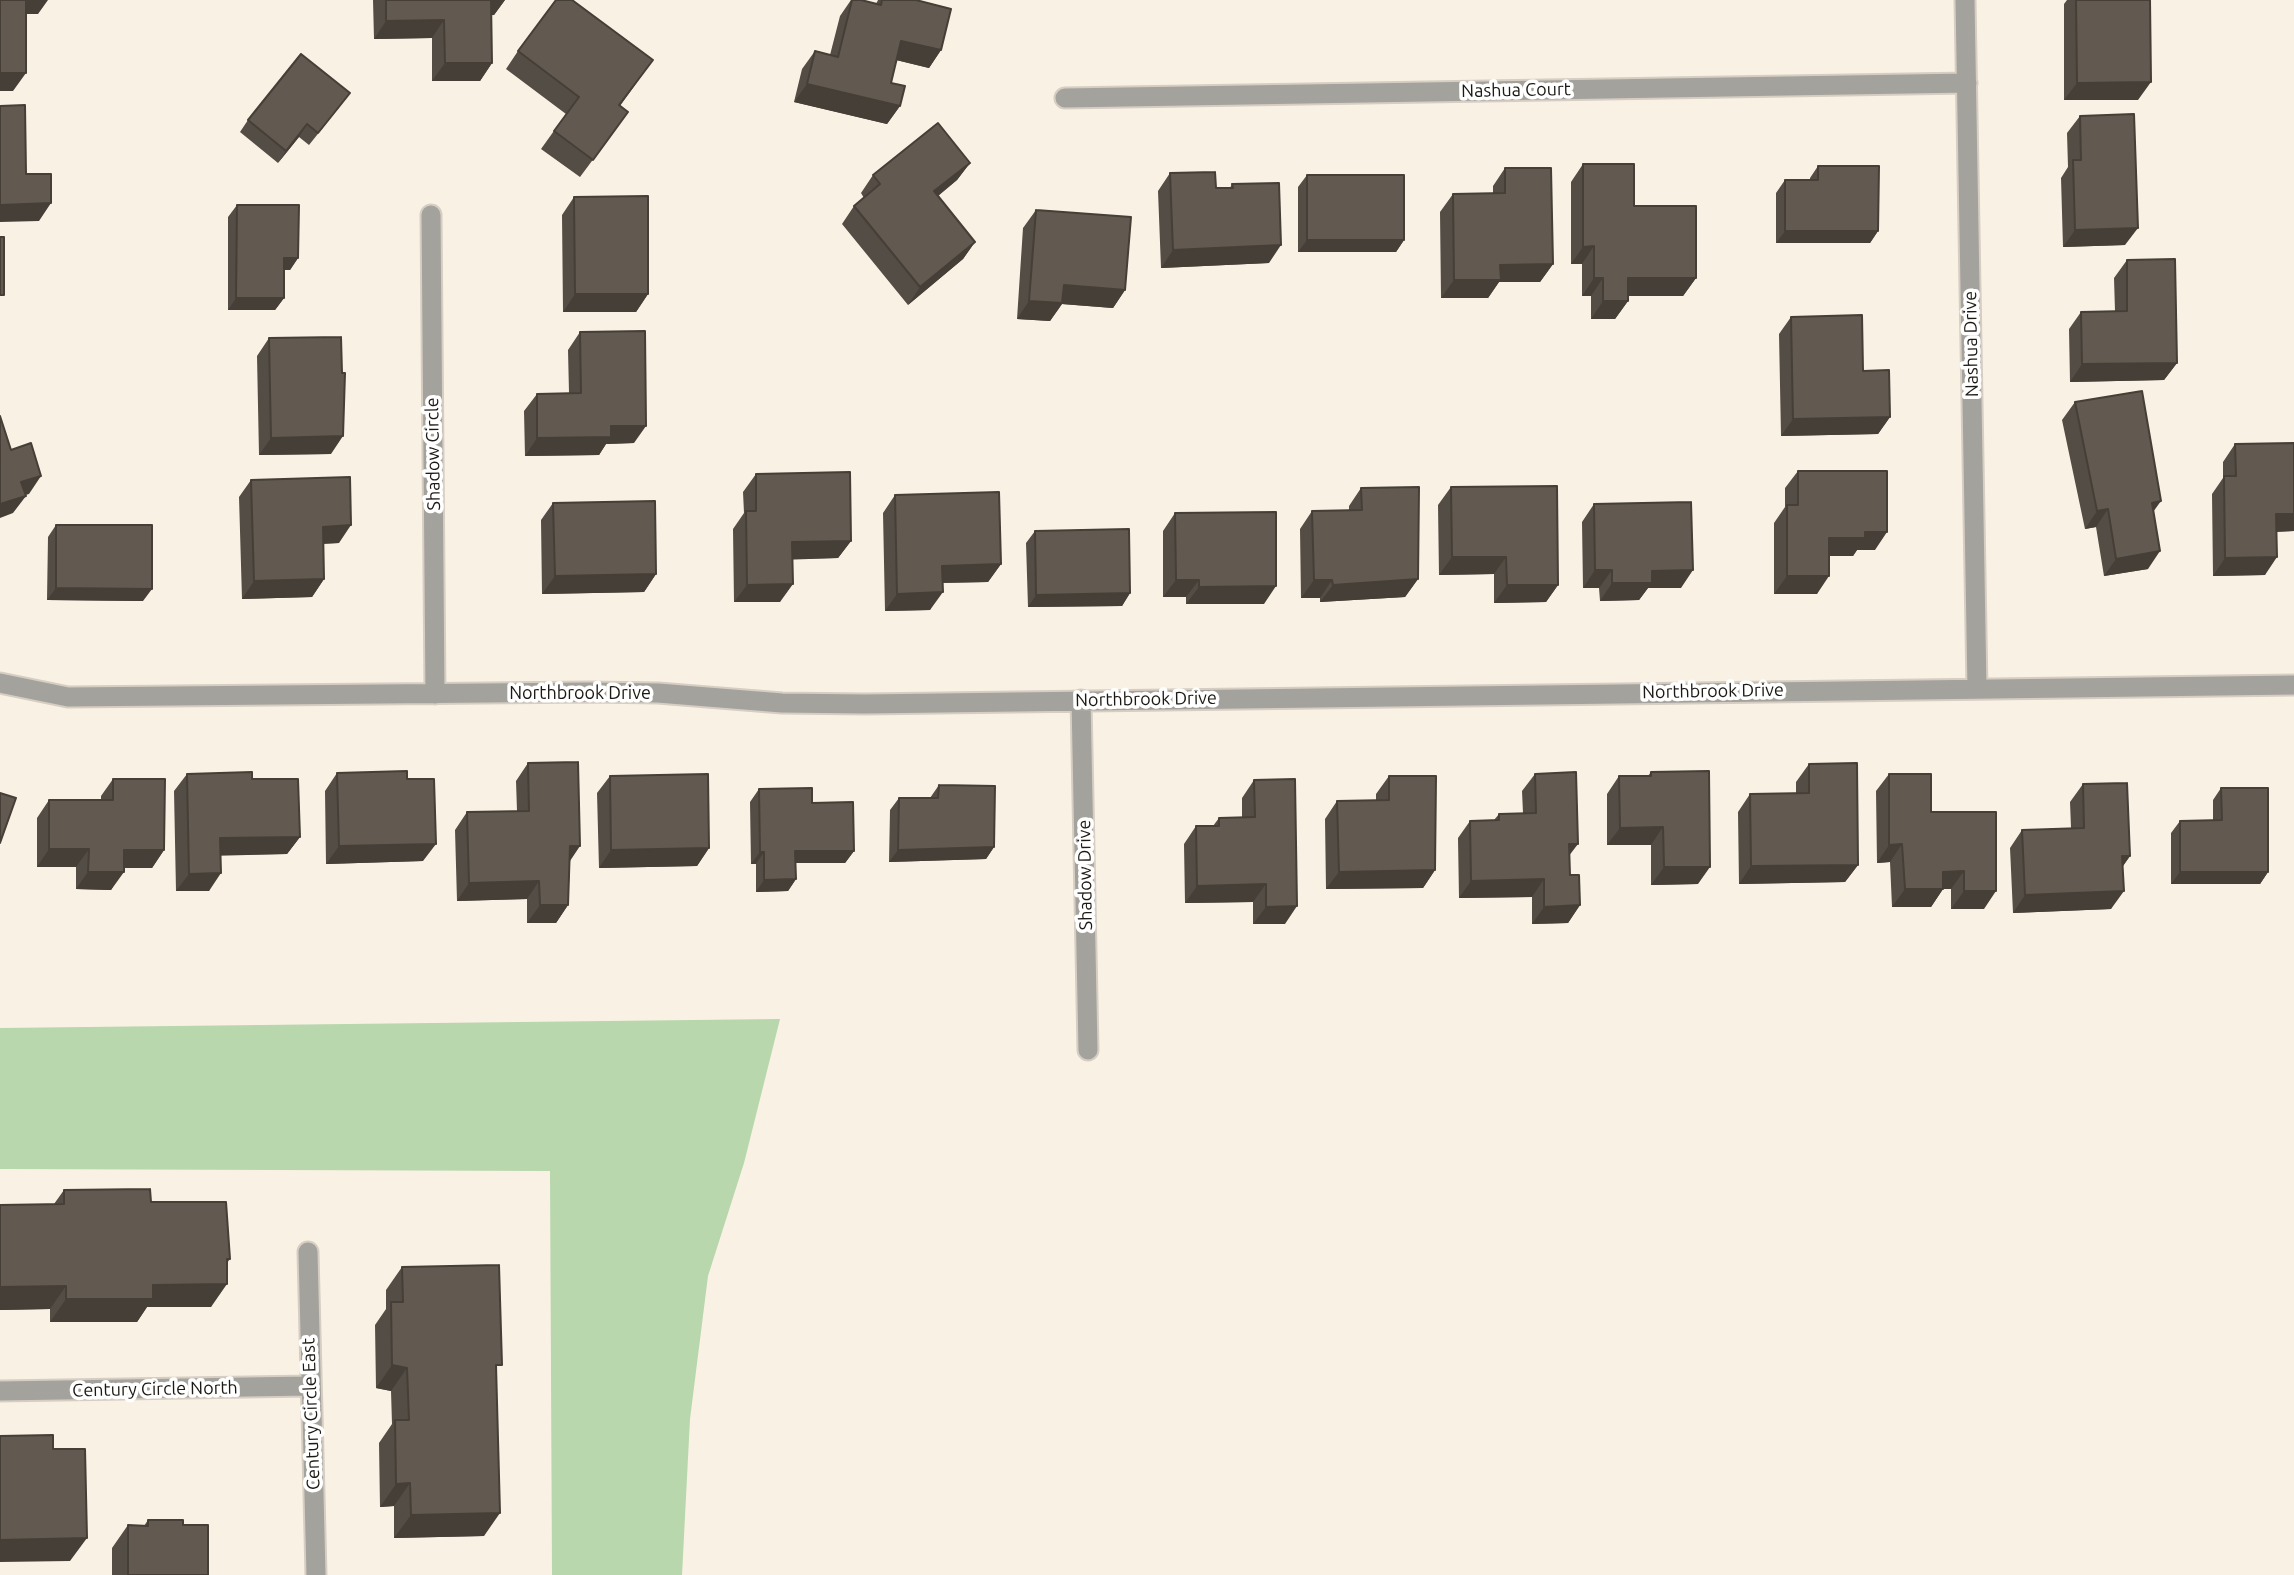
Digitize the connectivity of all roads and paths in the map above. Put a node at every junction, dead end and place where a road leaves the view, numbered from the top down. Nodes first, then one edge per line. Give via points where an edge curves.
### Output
1 (1965, 0) edge
2 (1967, 83) junction
3 (1065, 98) dead end
4 (431, 215) dead end
5 (0, 683) edge
6 (2294, 685) edge
7 (1977, 688) junction
8 (435, 694) junction
9 (1081, 700) junction
10 (1088, 1050) dead end
11 (308, 1252) dead end
12 (309, 1387) junction
13 (0, 1391) edge
14 (316, 1575) edge

1 - 2 street, Nashua Drive
2 - 3 street, Nashua Court
2 - 7 street, Nashua Drive
4 - 8 street, Shadow Circle
5 - 8 street, Northbrook Drive via 68,696
6 - 7 street, Northbrook Drive
7 - 9 street, Northbrook Drive
8 - 9 street, Northbrook Drive via 658,693 782,703
9 - 10 street, Shadow Drive
11 - 12 street, Century Circle East
12 - 13 street, Century Circle North
12 - 14 street, Century Circle East

